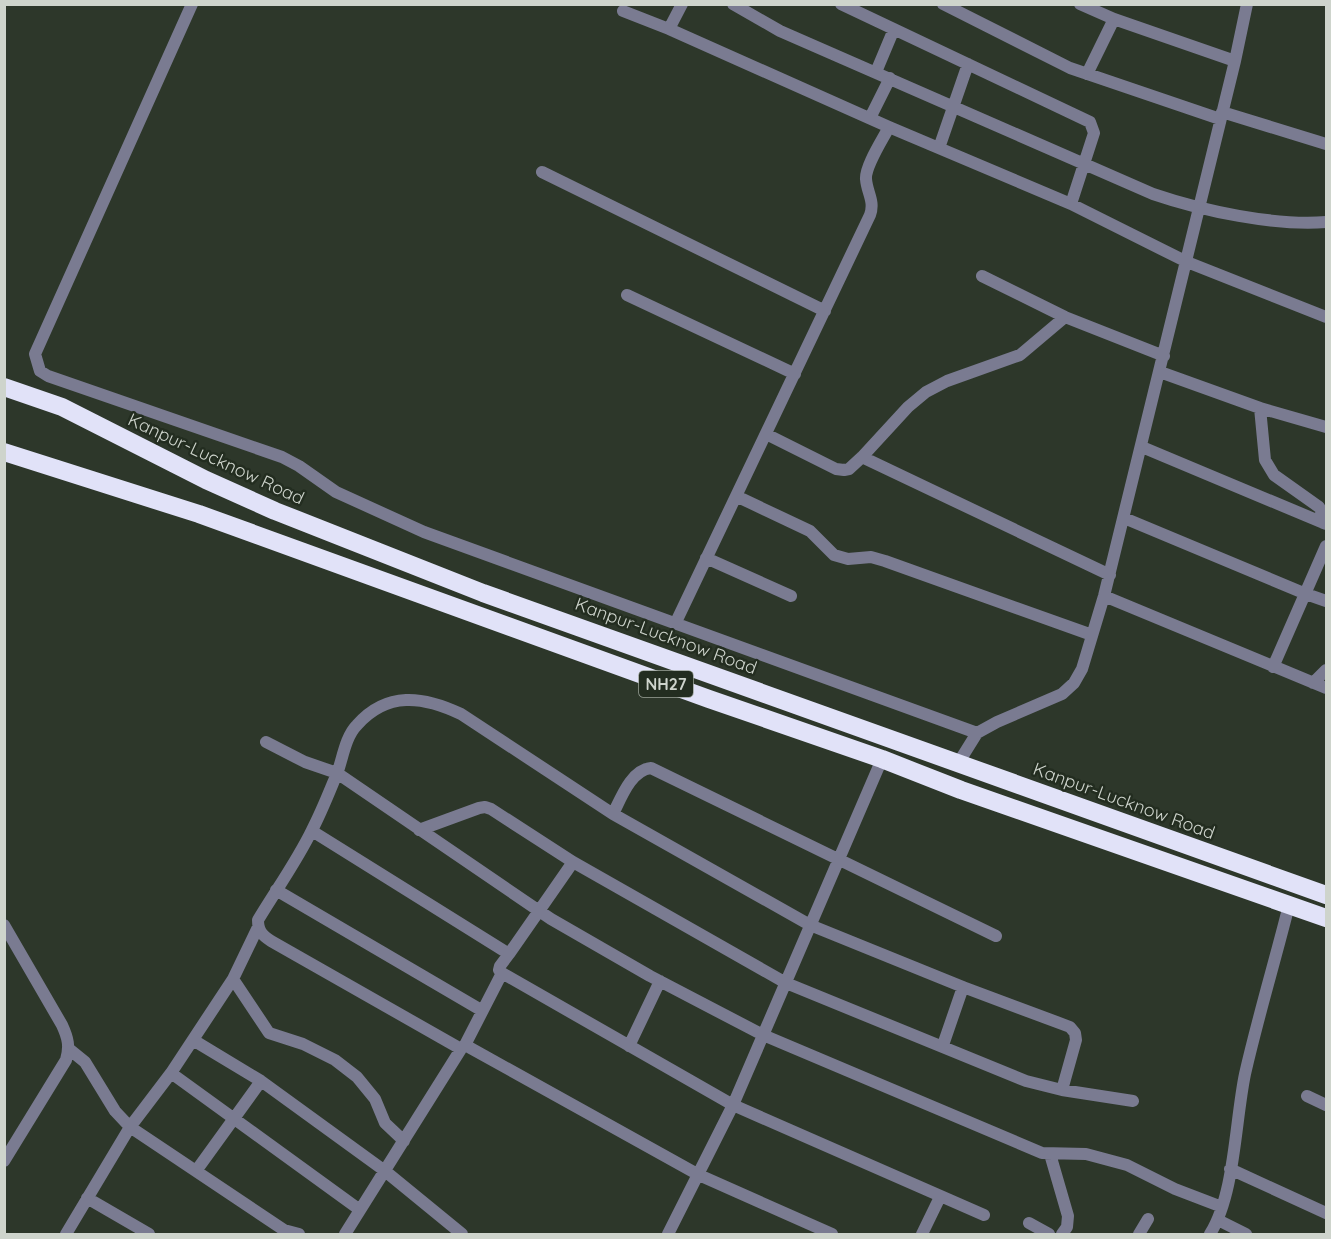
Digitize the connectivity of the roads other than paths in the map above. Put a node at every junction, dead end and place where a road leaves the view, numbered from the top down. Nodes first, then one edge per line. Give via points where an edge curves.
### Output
1 (192, 4) edge
2 (682, 4) edge
3 (841, 4) edge
4 (944, 4) edge
5 (1080, 4) edge
6 (1247, 4) edge
7 (738, 6) edge
8 (623, 11) dead end
9 (1114, 19) junction
10 (669, 29) junction
11 (894, 29) junction
12 (1235, 61) junction
13 (968, 64) junction
14 (876, 72) junction
15 (1087, 74) junction
16 (890, 78) junction
17 (955, 106) junction
18 (1221, 115) junction
19 (870, 118) junction
20 (889, 127) junction
21 (1326, 144) edge
22 (939, 148) junction
23 (1084, 163) junction
24 (542, 172) dead end
25 (1071, 204) junction
26 (1200, 208) junction
27 (1326, 222) edge
28 (1187, 262) junction
29 (982, 276) dead end
30 (627, 295) dead end
31 (825, 311) junction
32 (1065, 317) junction
33 (1326, 317) edge
34 (1164, 356) junction
35 (1160, 372) junction
36 (795, 374) junction
37 (4, 387) edge
38 (1260, 408) junction
39 (1326, 427) edge
40 (766, 434) junction
41 (1142, 447) junction
42 (5, 452) edge
43 (862, 457) junction
44 (736, 496) junction
45 (1124, 518) junction
46 (1325, 523) edge
47 (1326, 546) edge
48 (706, 558) junction
49 (1110, 575) junction
50 (1306, 594) junction
51 (791, 596) dead end
52 (1104, 596) junction
53 (1326, 601) edge
54 (676, 622) junction
55 (1092, 635) junction
56 (1273, 667) junction
57 (1326, 670) edge
58 (1313, 683) junction
59 (1326, 688) edge
60 (977, 733) junction
61 (266, 741) dead end
62 (882, 759) junction
63 (959, 762) junction
64 (337, 772) junction
65 (1089, 811) junction
66 (613, 814) junction
67 (419, 830) junction
68 (312, 831) junction
69 (1080, 832) junction
70 (838, 860) junction
71 (573, 862) junction
72 (276, 890) junction
73 (1326, 895) edge
74 (1289, 905) junction
75 (538, 911) junction
76 (1326, 918) edge
77 (4, 925) edge
78 (810, 925) junction
79 (258, 927) junction
80 (996, 936) dead end
81 (509, 954) junction
82 (502, 973) junction
83 (233, 979) junction
84 (660, 981) junction
85 (786, 983) junction
86 (963, 987) junction
87 (481, 1010) junction
88 (763, 1035) junction
89 (193, 1040) junction
90 (942, 1045) junction
91 (629, 1046) junction
92 (463, 1047) junction
93 (69, 1049) junction
94 (171, 1073) junction
95 (261, 1081) junction
96 (1062, 1090) junction
97 (1307, 1096) dead end
98 (1133, 1101) dead end
99 (733, 1105) junction
100 (1326, 1105) edge
101 (232, 1118) junction
102 (130, 1127) junction
103 (404, 1141) junction
104 (1050, 1154) junction
105 (4, 1161) edge
106 (1230, 1169) junction
107 (196, 1171) junction
108 (386, 1171) junction
109 (699, 1175) junction
110 (939, 1197) junction
111 (87, 1198) junction
112 (1222, 1206) junction
113 (360, 1210) junction
114 (1326, 1213) edge
115 (984, 1215) dead end
116 (1148, 1218) dead end
117 (1218, 1220) junction
118 (1029, 1223) dead end
119 (66, 1234) edge
120 (149, 1234) edge
121 (299, 1234) edge
122 (345, 1234) edge
123 (462, 1234) edge
124 (668, 1234) edge
125 (832, 1234) edge
126 (922, 1234) edge
127 (1049, 1234) edge
128 (1062, 1234) edge
129 (1139, 1234) edge
130 (1210, 1234) edge
131 (1246, 1234) edge

1 - 54 street via 35,354 40,371 282,457 336,492 424,532
2 - 10 street
3 - 11 street
4 - 15 street
5 - 9 street
6 - 12 street
7 - 14 street via 780,31
8 - 10 street
9 - 12 street
9 - 15 street
10 - 19 street
11 - 13 street
11 - 14 street
12 - 18 street
13 - 17 street
13 - 23 street via 1090,122 1095,133
14 - 16 street
15 - 18 street
16 - 17 street
16 - 19 street
17 - 22 street
17 - 23 street
18 - 21 street
18 - 26 street
19 - 20 street
20 - 22 street
20 - 31 street via 866,171 873,207
22 - 25 street
23 - 25 street
23 - 26 street via 1145,190
24 - 31 street
25 - 28 street
26 - 27 street via 1298,224
26 - 28 street
28 - 33 street
28 - 34 street
29 - 32 street
30 - 36 street
31 - 36 street
32 - 34 street
32 - 43 street via 1020,355 926,392 908,406
34 - 35 street
35 - 38 street
35 - 41 street
36 - 40 street
37 - 63 highway, Kanpur-Lucknow Road / NH27 via 62,407 275,511 483,593
38 - 39 street
38 - 46 street via 1269,467 1274,475 1323,511
40 - 43 street via 836,469 849,468
40 - 44 street
41 - 45 street
41 - 46 street
42 - 62 highway, NH27 via 199,514
43 - 49 street
44 - 48 street
44 - 55 street via 810,531 834,555 885,561
45 - 49 street
45 - 50 street
47 - 50 street
48 - 51 street
48 - 54 street
49 - 52 street
50 - 53 street
50 - 56 street
52 - 55 street
52 - 56 street
54 - 60 street
55 - 60 street via 1082,669 1062,694
56 - 58 street
57 - 58 street
58 - 59 street
60 - 63 street
61 - 64 street via 305,762
62 - 69 highway, NH27
62 - 70 street
63 - 65 highway, Kanpur-Lucknow Road / NH27
64 - 66 street via 356,725 392,700 414,699 461,714
64 - 67 street
64 - 68 street
65 - 69 highway
65 - 73 highway, Kanpur-Lucknow Road / NH27
66 - 70 street via 639,772 651,768
66 - 78 street
67 - 71 street via 485,807
67 - 75 street
68 - 72 street
68 - 81 street
69 - 74 highway, NH27
70 - 78 street
70 - 80 street
71 - 75 street
71 - 85 street
72 - 79 street via 258,920
72 - 87 street
74 - 76 highway, NH27
74 - 106 street via 1245,1073
75 - 81 street
75 - 84 street
77 - 93 street via 62,1025
78 - 85 street
78 - 86 street
79 - 83 street
79 - 92 street via 271,941
81 - 82 street via 500,966
82 - 87 street
82 - 91 street
83 - 89 street
83 - 103 street via 269,1033 335,1060 357,1077 375,1099 385,1123
84 - 88 street
84 - 91 street
85 - 88 street
85 - 90 street
86 - 90 street
86 - 96 street via 1070,1027 1076,1040
87 - 92 street
88 - 99 street
88 - 104 street
89 - 94 street
89 - 95 street
90 - 96 street via 1026,1081
91 - 99 street
92 - 103 street
92 - 109 street
93 - 102 street via 85,1062 115,1112
93 - 105 street
94 - 101 street
94 - 102 street
95 - 101 street
95 - 108 street
96 - 98 street
97 - 100 street
99 - 109 street
99 - 110 street
101 - 107 street
101 - 113 street
102 - 107 street
102 - 111 street
103 - 108 street
104 - 112 street via 1086,1154 1127,1165 1175,1190
104 - 128 street via 1068,1216
106 - 112 street
106 - 114 street
107 - 121 street via 284,1230
108 - 113 street
108 - 123 street
109 - 124 street
109 - 125 street
110 - 115 street
110 - 126 street
111 - 119 street
111 - 120 street
112 - 117 street
113 - 122 street
116 - 129 street
117 - 130 street
117 - 131 street
118 - 127 street

